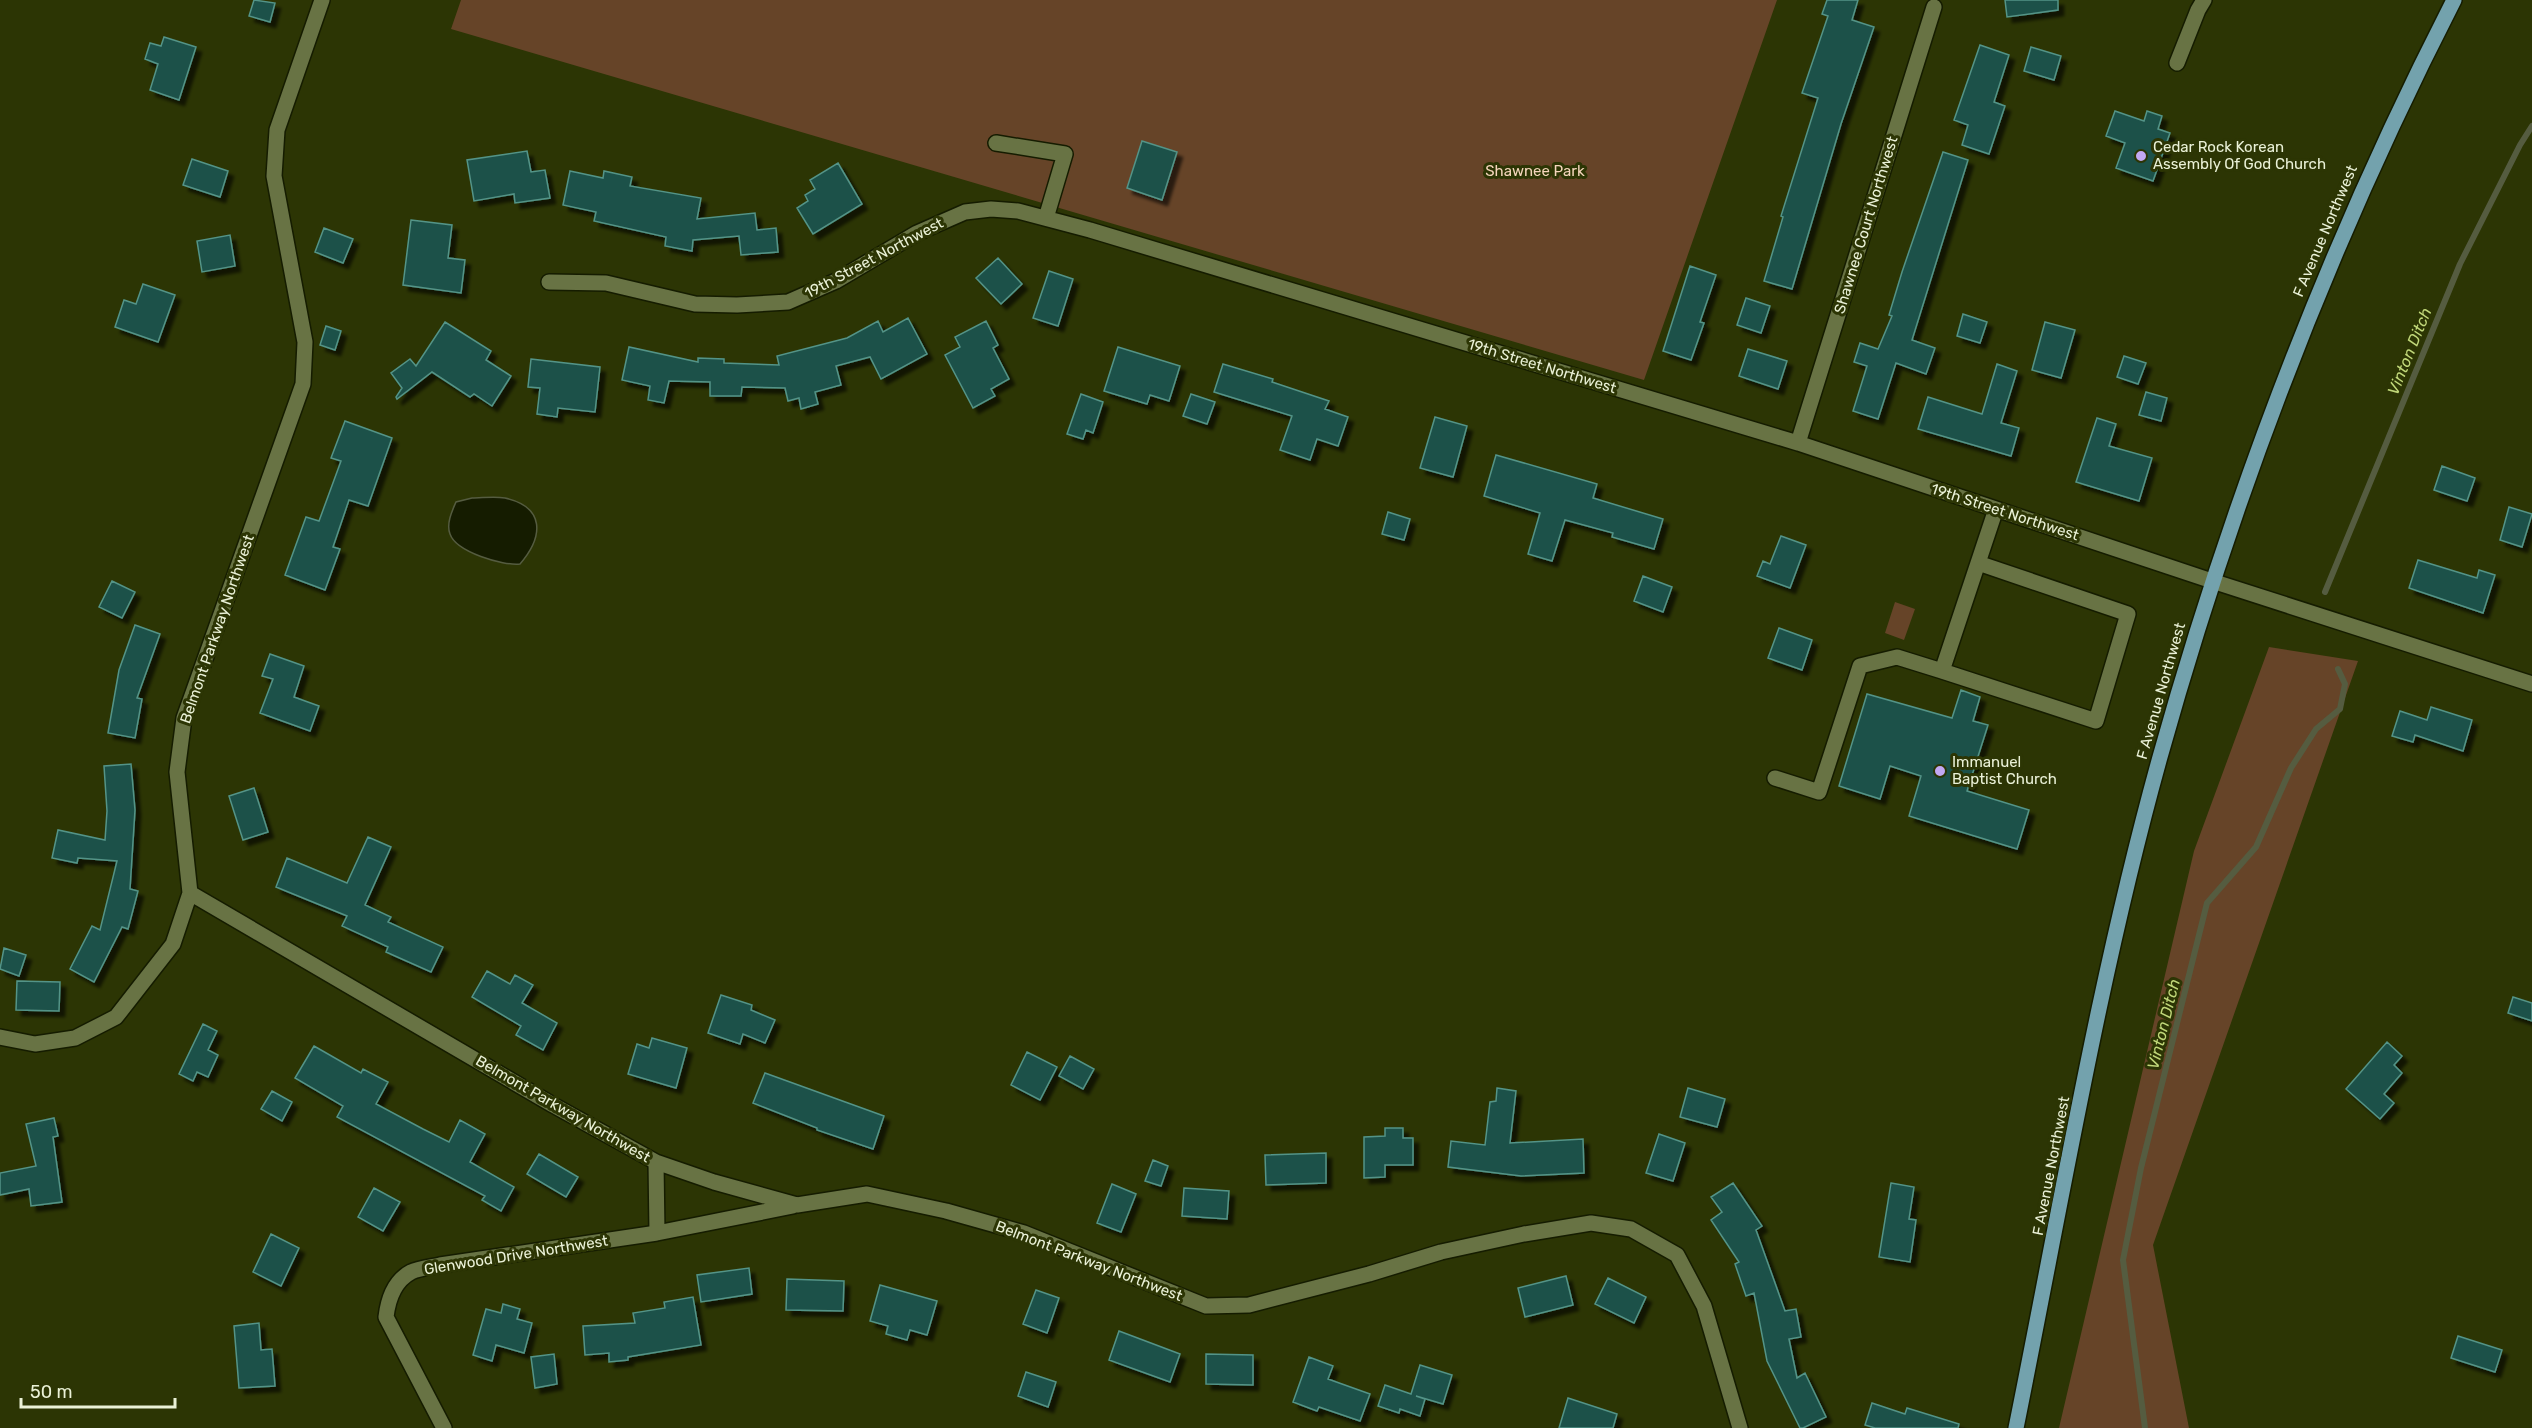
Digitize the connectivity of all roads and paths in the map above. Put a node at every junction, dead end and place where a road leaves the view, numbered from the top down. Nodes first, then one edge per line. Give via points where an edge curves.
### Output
1 (322, 0) edge
2 (2204, 0) edge
3 (2454, 0) edge
4 (1934, 7) dead end
5 (2177, 63) dead end
6 (996, 143) dead end
7 (1046, 219) junction
8 (549, 282) dead end
9 (1798, 443) junction
10 (1996, 509) junction
11 (1978, 563) junction
12 (2212, 581) junction
13 (1942, 671) junction
14 (2532, 684) edge
15 (1775, 778) dead end
16 (190, 893) junction
17 (0, 1037) edge
18 (656, 1162) junction
19 (797, 1205) junction
20 (657, 1233) junction
21 (444, 1428) edge
22 (1740, 1428) edge
23 (2016, 1428) edge

1 - 16 street, Belmont Parkway Northwest via 277,130 274,176 304,342 303,384 184,718 177,772
2 - 5 street
3 - 12 main road, F Avenue Northwest via 2359,195 2314,301
4 - 9 street, Shawnee Court Northwest
6 - 7 street via 1065,154
7 - 8 street, 19th Street Northwest via 1000,209 965,212 917,233 836,281 788,302 695,304 606,283
7 - 9 street, 19th Street Northwest
9 - 10 street, 19th Street Northwest
10 - 11 street
10 - 12 street, 19th Street Northwest
11 - 13 street
11 - 13 street via 2128,614 2096,721
12 - 14 street, 19th Street Northwest
12 - 23 main road, F Avenue Northwest via 2159,760 2114,942
13 - 15 street via 1896,657 1860,666 1819,792
16 - 17 street via 173,944 116,1017 75,1038 35,1044
16 - 18 street, Belmont Parkway Northwest
18 - 19 street, Belmont Parkway Northwest
18 - 20 street
19 - 20 street, Glenwood Drive Northwest
19 - 22 street, Belmont Parkway Northwest via 867,1194 946,1211 1024,1233 1206,1306 1249,1305 1441,1252 1524,1234 1591,1223 1631,1228 1677,1255 1704,1306
20 - 21 street, Glenwood Drive Northwest via 411,1272 388,1301 386,1317

